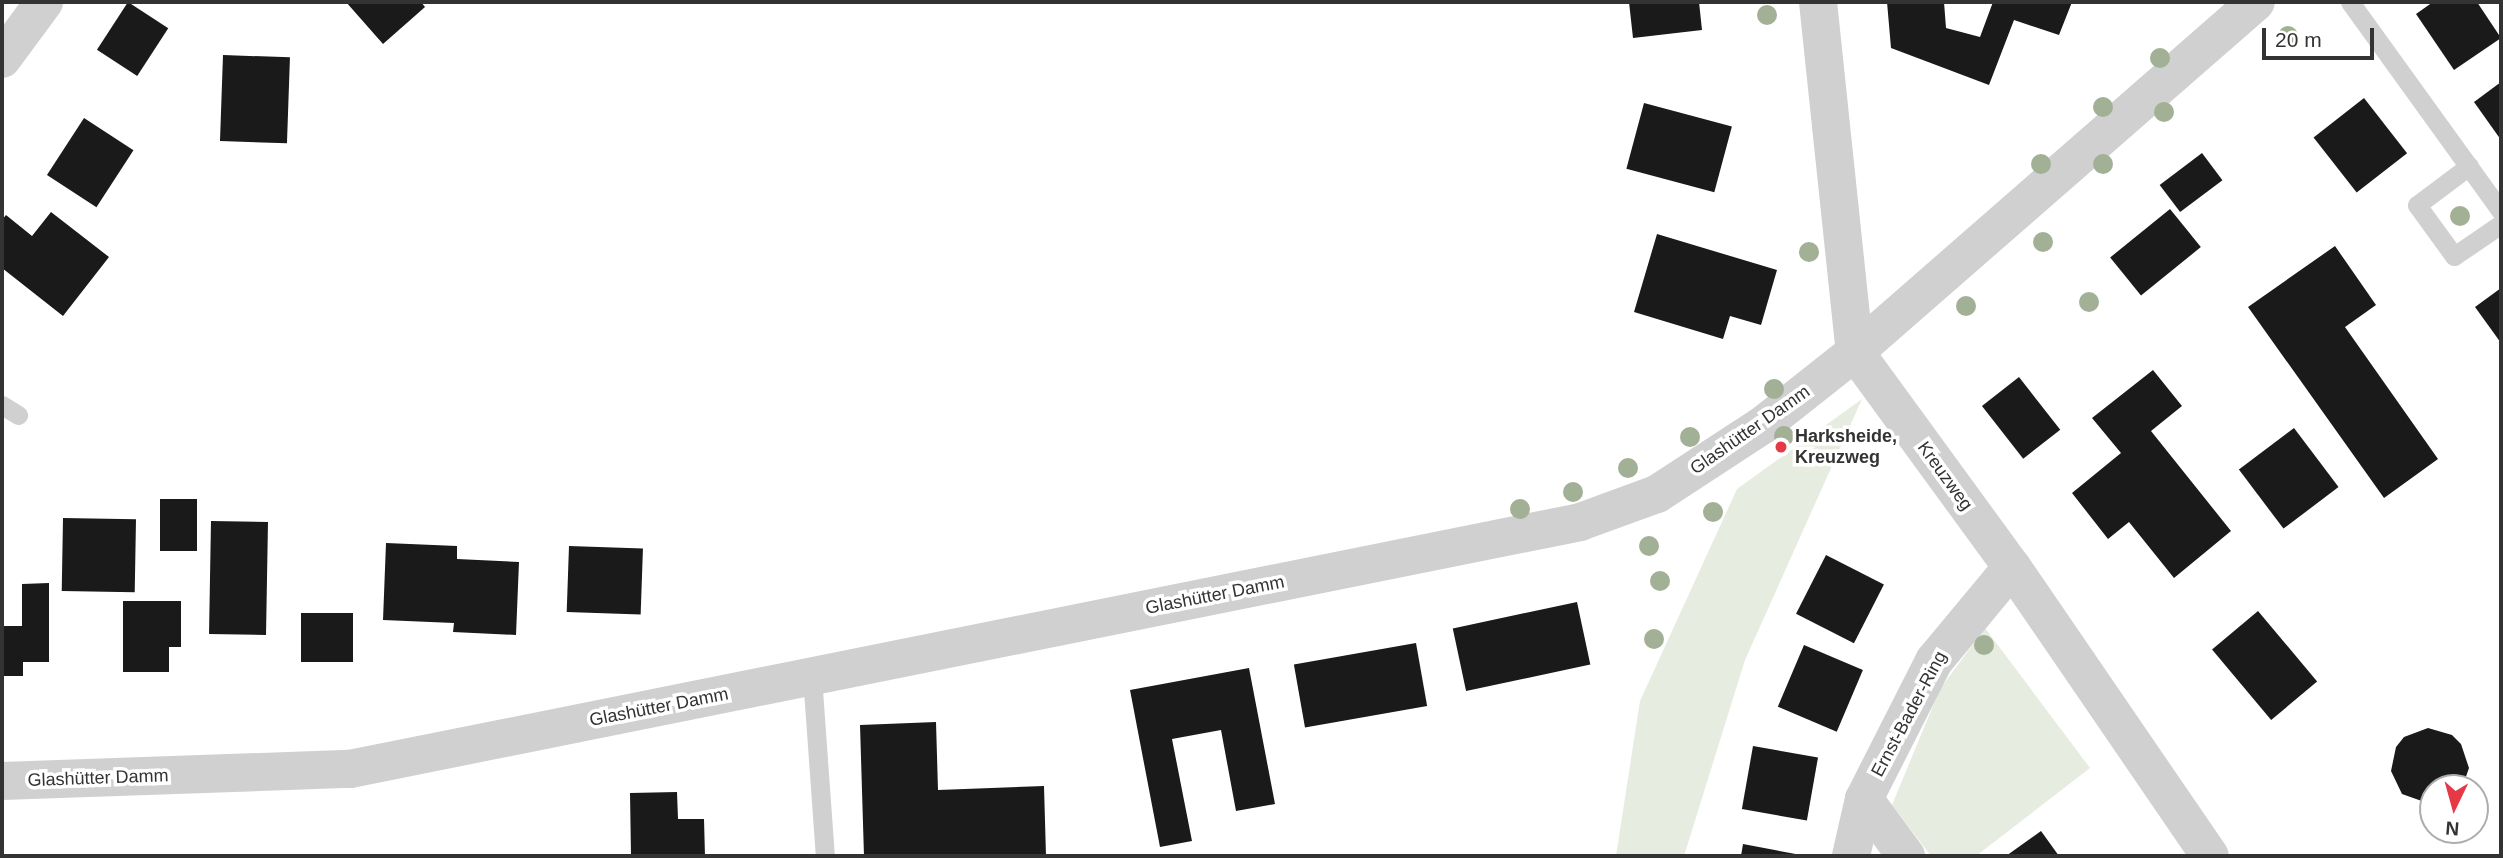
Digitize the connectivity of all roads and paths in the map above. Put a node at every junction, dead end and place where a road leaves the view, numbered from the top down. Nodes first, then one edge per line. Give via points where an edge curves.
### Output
1 (44, 2) edge
2 (1818, 2) edge
3 (2256, 2) edge
4 (2350, 2) edge
5 (2, 59) edge
6 (2469, 166) junction
7 (2501, 211) edge
8 (2501, 224) edge
9 (1854, 352) junction
10 (2012, 567) junction
11 (812, 676) junction
12 (2, 781) edge
13 (1864, 799) junction
14 (825, 856) edge
15 (1851, 856) edge
16 (1906, 856) edge
17 (2210, 856) edge

1 - 5 street
2 - 9 street
3 - 9 street, Glashütter Damm
4 - 6 lane
6 - 7 lane
6 - 8 lane via 2417,205 2454,256
9 - 10 street, Kreuzweg
9 - 11 street, Glashütter Damm via 1763,425 1657,494 1580,522
10 - 13 street, Ernst-Bader-Ring via 1934,661
10 - 17 street, Kreuzweg
11 - 12 street, Glashütter Damm via 350,769
11 - 14 lane
13 - 15 street, Ernst-Bader-Ring
13 - 16 street

